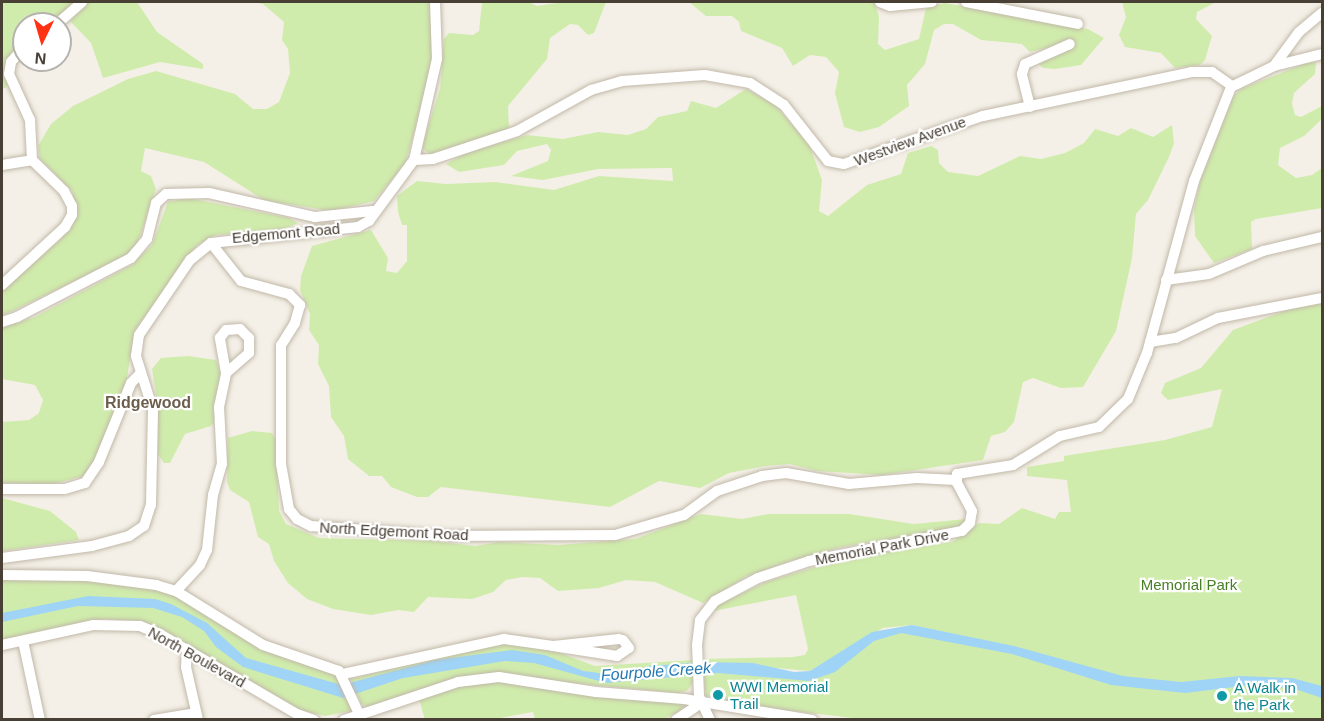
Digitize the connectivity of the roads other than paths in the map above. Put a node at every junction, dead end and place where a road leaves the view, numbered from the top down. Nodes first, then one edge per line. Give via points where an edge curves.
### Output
1 (82, 2) edge
2 (435, 2) edge
3 (880, 2) edge
4 (932, 2) edge
5 (966, 2) edge
6 (71, 12) edge
7 (1323, 13) edge
8 (1078, 24) dead end
9 (1070, 44) dead end
10 (1323, 54) edge
11 (12, 61) edge
12 (1274, 66) junction
13 (1232, 86) junction
14 (1030, 107) junction
15 (32, 160) junction
16 (414, 160) junction
17 (2, 165) edge
18 (373, 211) junction
19 (1323, 237) edge
20 (211, 243) junction
21 (1166, 280) junction
22 (2, 285) edge
23 (1323, 298) edge
24 (2, 322) edge
25 (1150, 342) junction
26 (141, 373) junction
27 (226, 373) dead end
28 (956, 480) junction
29 (2, 489) edge
30 (2, 558) edge
31 (2, 575) edge
32 (176, 591) junction
33 (23, 641) junction
34 (2, 645) edge
35 (553, 646) junction
36 (187, 649) junction
37 (345, 678) junction
38 (701, 703) junction
39 (197, 716) edge
40 (361, 718) edge
41 (40, 720) edge
42 (154, 720) edge
43 (314, 720) edge
44 (344, 720) edge
45 (676, 720) edge
46 (710, 720) edge
47 (812, 720) edge

1 - 6 street
2 - 16 street, Edgemont Road via 437,59
3 - 4 street via 890,6
5 - 8 street
7 - 12 street via 1299,32
9 - 14 street via 1025,64 1022,74
10 - 12 street
11 - 15 street via 9,74 30,120
12 - 13 street
13 - 14 street, Westview Avenue via 1217,73 1199,71
13 - 21 street via 1194,181 1184,228
14 - 16 street, Westview Avenue via 975,118 864,160 838,164 824,157 777,99 750,83 705,75 622,81 591,90 517,131 433,159
15 - 17 street
15 - 22 street via 64,191 72,215 65,227
16 - 18 street, Edgemont Road
18 - 20 street, Edgemont Road via 366,223 358,227
18 - 24 street via 315,217 209,193 166,194 156,204 147,239 131,258 17,318
19 - 21 street via 1270,249 1209,274
20 - 26 street, Edgemont Road via 195,254 139,335 135,350
20 - 28 street, North Edgemont Road via 241,281 289,294 300,305 295,323 280,345 280,447 286,502 304,523 326,529 408,534 589,536 624,533 684,516 723,488 770,475 792,474 849,484 917,478
21 - 25 street
23 - 25 street via 1218,318 1176,338
25 - 28 street via 1131,395 1099,427 1060,436 1013,465 961,472
26 - 29 street via 131,382 99,462 85,483 65,489
26 - 30 street, Edgemont Road via 153,410 152,505 144,526 129,536 92,546
27 - 32 street via 219,407 222,464 213,495 207,550 200,565
28 - 38 street, Memorial Park Drive via 972,512 970,523 962,531 830,556 737,587 715,601 702,616 697,663
31 - 32 street via 87,576
32 - 37 street via 263,645 330,666
33 - 34 street, North Boulevard
33 - 36 street, North Boulevard via 117,623 150,629
33 - 41 street
35 - 35 street via 621,639 629,648 617,656
35 - 37 street via 504,639
36 - 39 street via 186,667
36 - 43 street, North Boulevard via 286,708
37 - 40 street
38 - 40 street via 486,678 442,687
38 - 45 street
38 - 46 street, Memorial Park Drive
38 - 47 street
39 - 42 street
40 - 44 street

